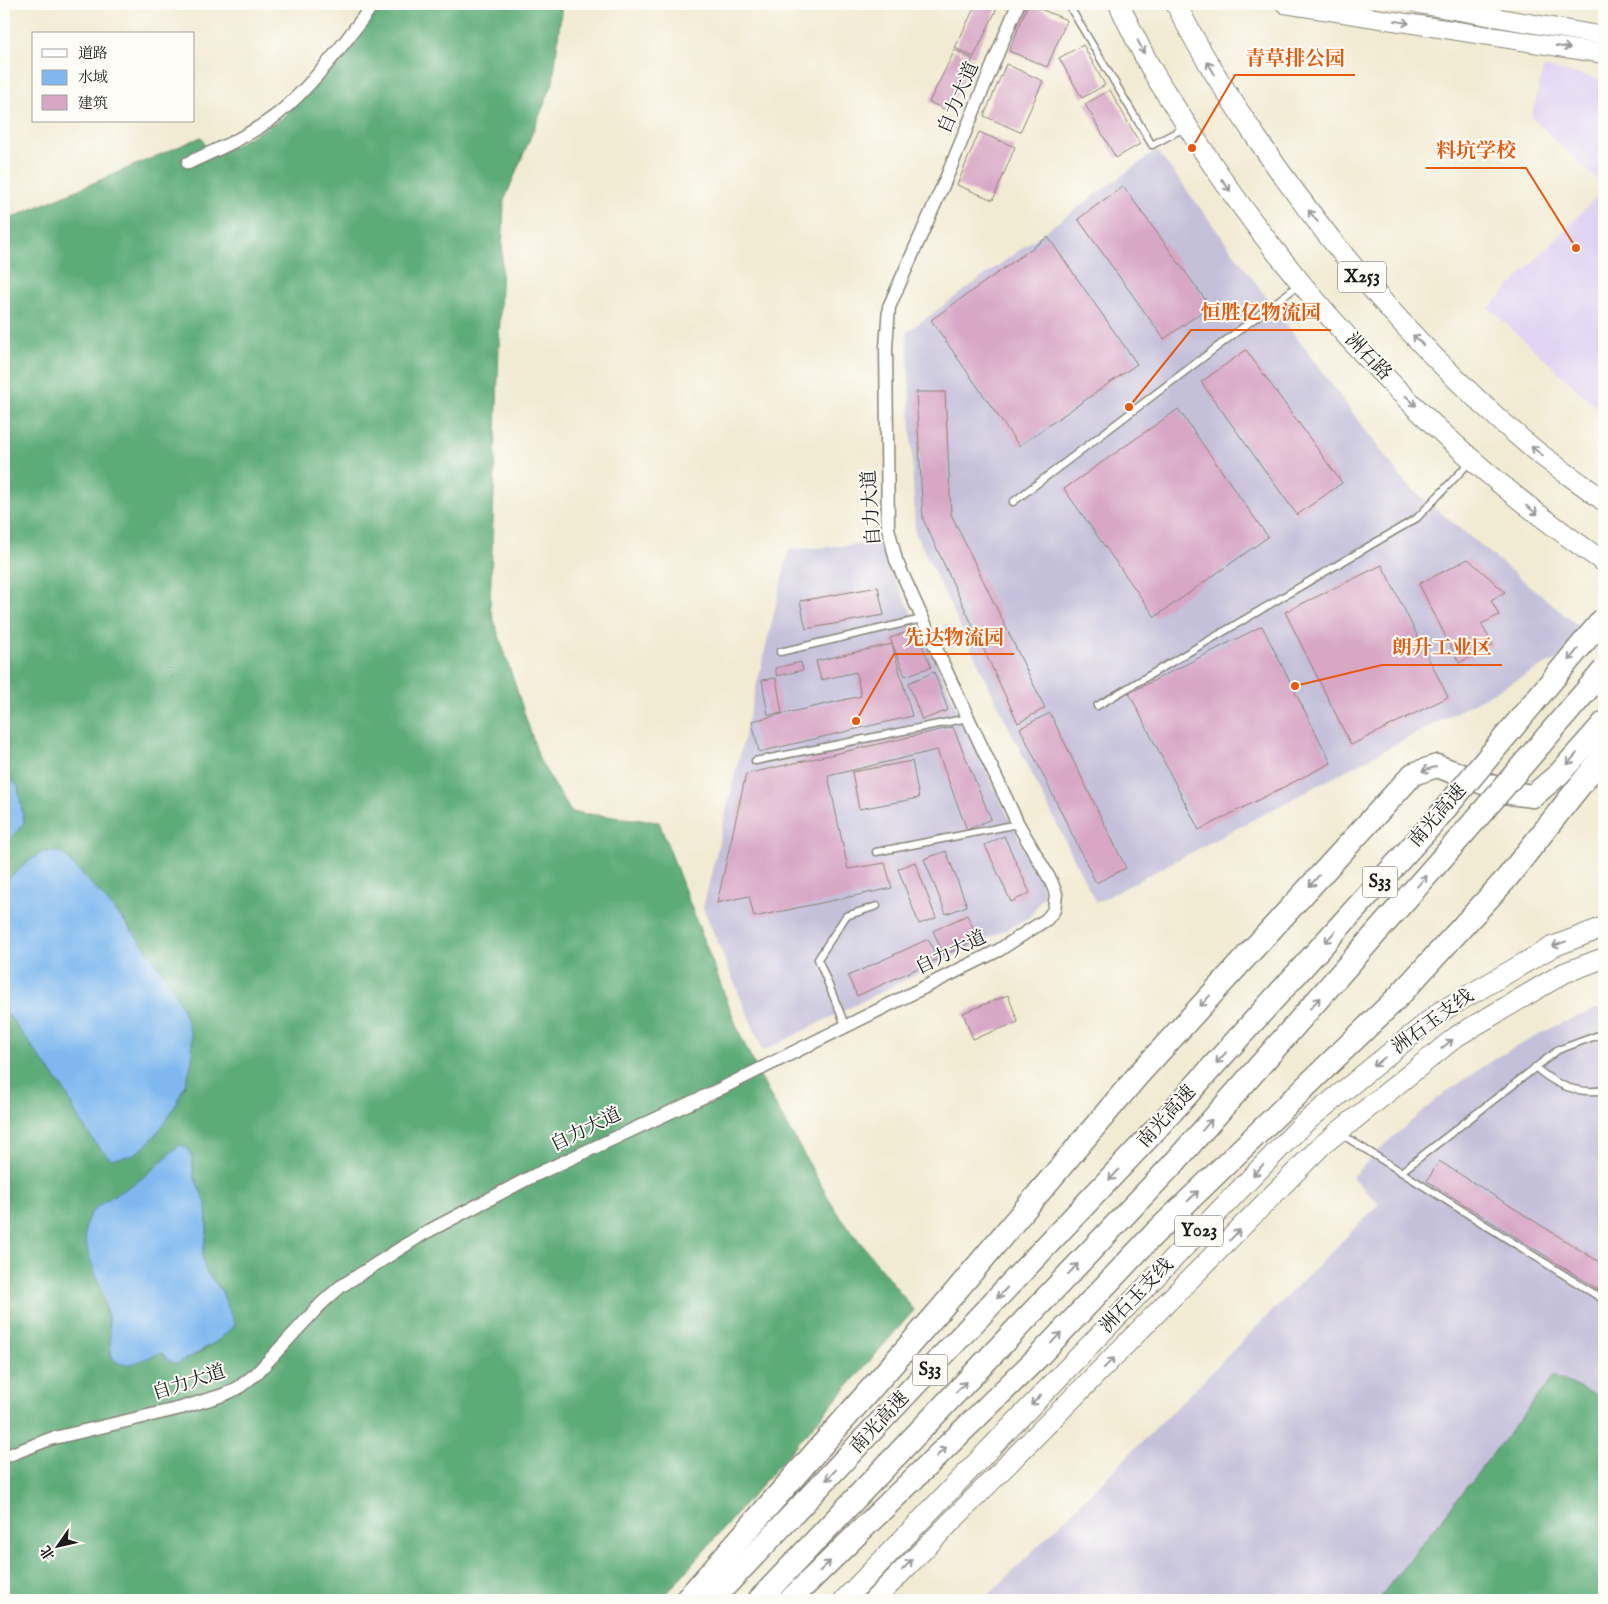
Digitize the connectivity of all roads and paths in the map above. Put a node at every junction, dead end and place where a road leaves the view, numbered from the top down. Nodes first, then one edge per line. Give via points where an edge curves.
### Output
1 (373, 4) edge
2 (1018, 4) edge
3 (1068, 4) edge
4 (1119, 4) edge
5 (1176, 4) edge
6 (1285, 4) edge
7 (1418, 4) edge
8 (1604, 36) edge
9 (1604, 54) edge
10 (1188, 126) junction
11 (188, 163) dead end
12 (1301, 283) junction
13 (1473, 460) junction
14 (1604, 501) edge
15 (1013, 502) dead end
16 (1604, 562) edge
17 (1604, 618) edge
18 (922, 619) junction
19 (780, 652) dead end
20 (1604, 670) edge
21 (1097, 706) dead end
22 (968, 718) junction
23 (1604, 723) edge
24 (1604, 755) edge
25 (754, 762) dead end
26 (1018, 824) junction
27 (876, 852) dead end
28 (877, 906) dead end
29 (1604, 927) edge
30 (1604, 958) edge
31 (846, 1027) junction
32 (1604, 1033) edge
33 (1535, 1067) junction
34 (1604, 1090) edge
35 (1338, 1132) junction
36 (1401, 1172) junction
37 (1604, 1300) edge
38 (4, 1457) edge
39 (686, 1600) edge
40 (712, 1600) edge
41 (759, 1600) edge
42 (790, 1600) edge
43 (844, 1600) edge
44 (874, 1600) edge

1 - 11 street via 314,78 278,114 245,136
2 - 18 street, 自力大道 via 886,318 888,528 896,560
3 - 10 lane via 1152,145
4 -> 10 main road, 洲石路 / X253 via 1151,68
14 -> 5 main road, X253 via 1495,415 1370,287 1310,212 1226,93
6 -> 9 street
7 - 8 street
10 -> 12 main road, 洲石路 / X253 via 1263,237
12 -> 13 main road, 洲石路 / X253 via 1387,376
12 - 15 lane
13 -> 16 main road, 洲石路 / X253
13 - 21 lane via 1417,518
17 -> 40 highway, 南光高速 / S33, bridge via 1435,821 1147,1139
18 - 19 lane
18 - 22 street, 自力大道
41 -> 20 highway, 南光高速 / S33, bridge via 1175,1162
22 - 25 lane
22 - 26 street, 自力大道
23 -> 39 highway via 1560,774 1534,796 1510,793 1438,766 1413,774 1139,1074 940,1310
42 -> 24 highway via 1038,1357 1153,1235 1396,998 1507,878
26 - 27 lane
26 - 31 street, 自力大道 via 1056,894 1054,910 1047,919 999,950
28 - 31 lane via 846,916 818,960
29 -> 43 main road, 洲石玉支线 / Y023 via 1552,947 1440,1012 1302,1125
35 -> 30 main road, 洲石玉支线 / Y023 via 1457,1036 1564,973
31 - 38 street, 自力大道 via 531,1177 423,1234 340,1287 256,1374 238,1388 181,1408 57,1437
32 - 33 lane via 1558,1050
33 - 34 lane via 1566,1087 1588,1092
33 - 36 lane
35 - 36 lane
44 -> 35 main road, 洲石玉支线 / Y023
36 - 37 lane

